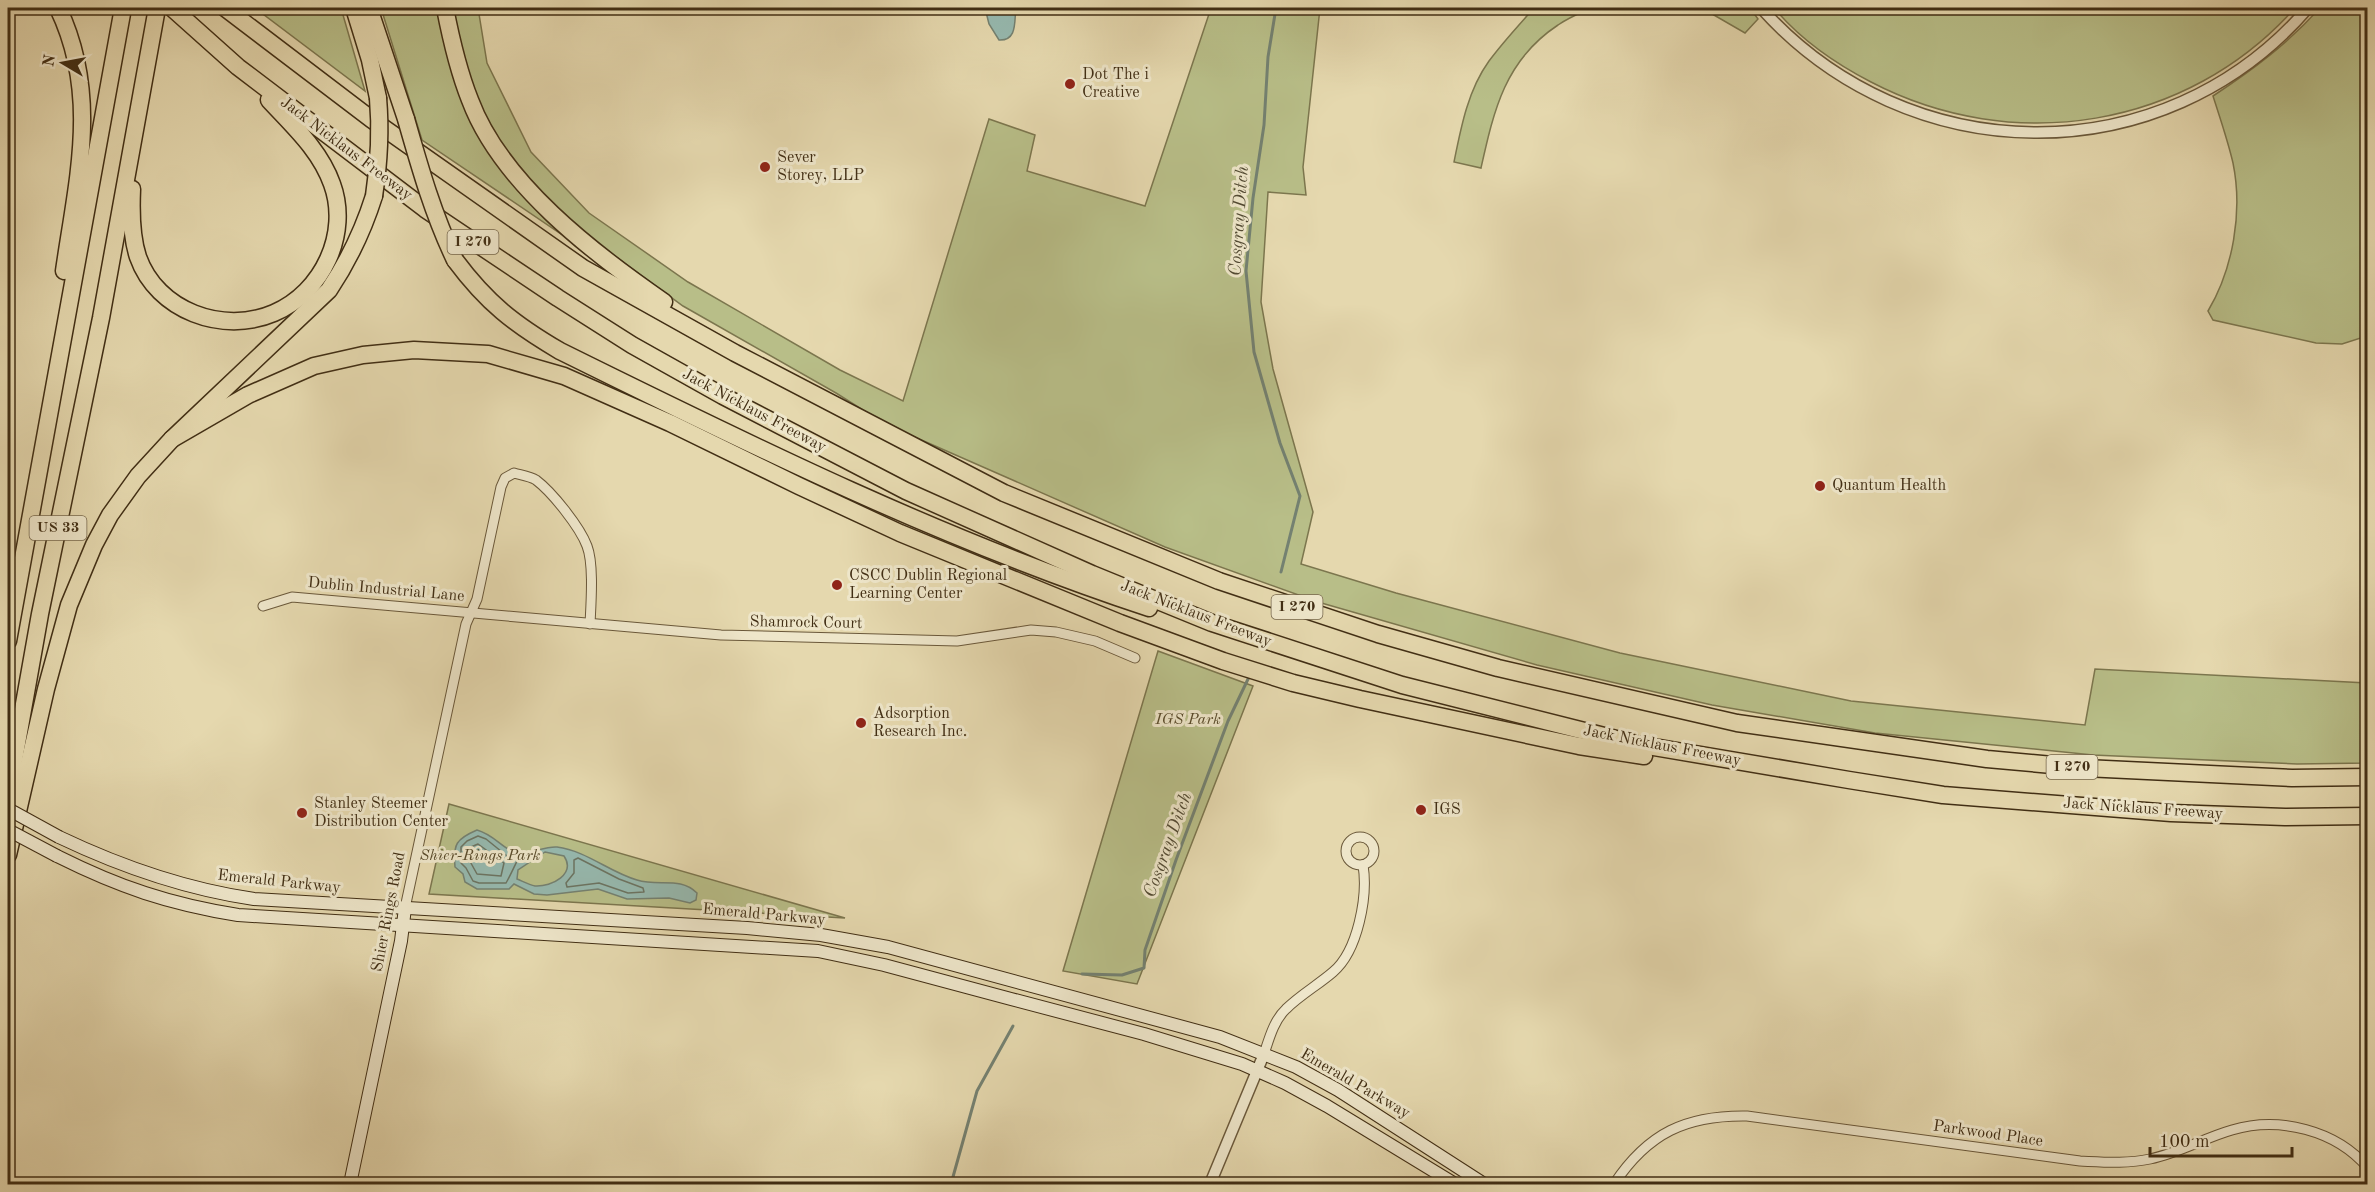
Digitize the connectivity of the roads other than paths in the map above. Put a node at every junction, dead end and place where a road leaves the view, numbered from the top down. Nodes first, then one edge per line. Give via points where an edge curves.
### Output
1 (58, 8) edge
2 (123, 8) edge
3 (157, 8) edge
4 (172, 8) edge
5 (225, 8) edge
6 (354, 8) edge
7 (369, 8) edge
8 (445, 8) edge
9 (1761, 8) edge
10 (2308, 8) edge
11 (238, 67) junction
12 (133, 138) junction
13 (754, 363) junction
14 (172, 439) junction
15 (33, 499) junction
16 (263, 606) dead end
17 (472, 613) junction
18 (590, 624) junction
19 (8, 641) edge
20 (1288, 648) junction
21 (1135, 658) dead end
22 (2367, 777) edge
23 (8, 794) edge
24 (1942, 795) junction
25 (8, 809) edge
26 (2367, 816) edge
27 (8, 830) edge
28 (8, 855) edge
29 (1363, 865) dead end
30 (405, 908) junction
31 (403, 927) junction
32 (1264, 1054) junction
33 (1258, 1070) junction
34 (2367, 1168) edge
35 (351, 1185) edge
36 (1210, 1185) edge
37 (1455, 1185) edge
38 (1484, 1185) edge
39 (1614, 1185) edge

1 - 15 highway via 81,80 82,135
2 - 15 highway, US 33
3 - 12 highway, US 33
4 - 11 highway, Jack Nicklaus Freeway / I 270
5 - 13 highway, I 270 via 371,119 583,267
6 - 14 highway, bridge via 378,98 380,150 374,196 364,230 329,290
7 - 20 highway, bridge via 438,225 455,260 497,310 526,331 806,471 1021,563 1193,623
8 - 13 highway via 470,102 493,144 524,186 643,287
9 - 10 street via 1827,66 1886,101 1962,126 2043,134 2124,123 2189,99 2247,65
11 - 12 highway via 307,141 332,184 338,208 331,253 318,277 299,297 274,313 245,321 216,320 190,313 169,300 150,279 138,257 132,229
11 - 20 highway, Jack Nicklaus Freeway / I 270 via 499,260 632,345 723,396 906,491 1103,579 1212,623
12 - 23 highway, US 33
13 - 22 highway, I 270 via 1004,493 1095,532 1219,581 1378,634 1497,668 1737,723 1987,759 2096,769 2292,778
14 - 24 highway via 248,394 314,366 363,355 414,350 488,354 564,376 849,510 1004,577 1223,661 1430,715 1579,746 1748,773
14 - 28 highway via 110,515 81,574 46,688
15 - 19 highway, US 33
16 - 17 street, Dublin Industrial Lane via 292,597
17 - 18 street, Shamrock Court
17 - 18 street, Shier Rings Road via 501,487 505,478 514,474 536,480 576,526 587,546
17 - 30 street, Shier Rings Road via 466,624
18 - 21 street, Shamrock Court via 721,635 957,641 1031,630 1095,641
20 - 24 highway, Jack Nicklaus Freeway / I 270 via 1402,685 1636,744
24 - 26 highway, Jack Nicklaus Freeway / I 270 via 2171,813
25 - 30 main road, Emerald Parkway, bridge via 105,859 203,891 270,901
27 - 31 main road, Emerald Parkway, bridge via 100,877 198,909
29 - 32 street via 1365,895 1344,960 1284,1010
30 - 31 main road, Shier Rings Road
30 - 32 main road, Emerald Parkway via 821,935 888,947 1080,998 1220,1037
31 - 33 main road, Emerald Parkway via 818,951 1061,1012
31 - 35 main road, Shier Rings Road
32 - 33 street
32 - 38 main road, Emerald Parkway via 1338,1090
33 - 36 street
33 - 37 main road, Emerald Parkway via 1327,1106
34 - 39 street, Parkwood Place via 2339,1144 2315,1132 2271,1124 2232,1130 2179,1152 2147,1160 2118,1162 2080,1161 1728,1116 1692,1121 1658,1136 1632,1160

